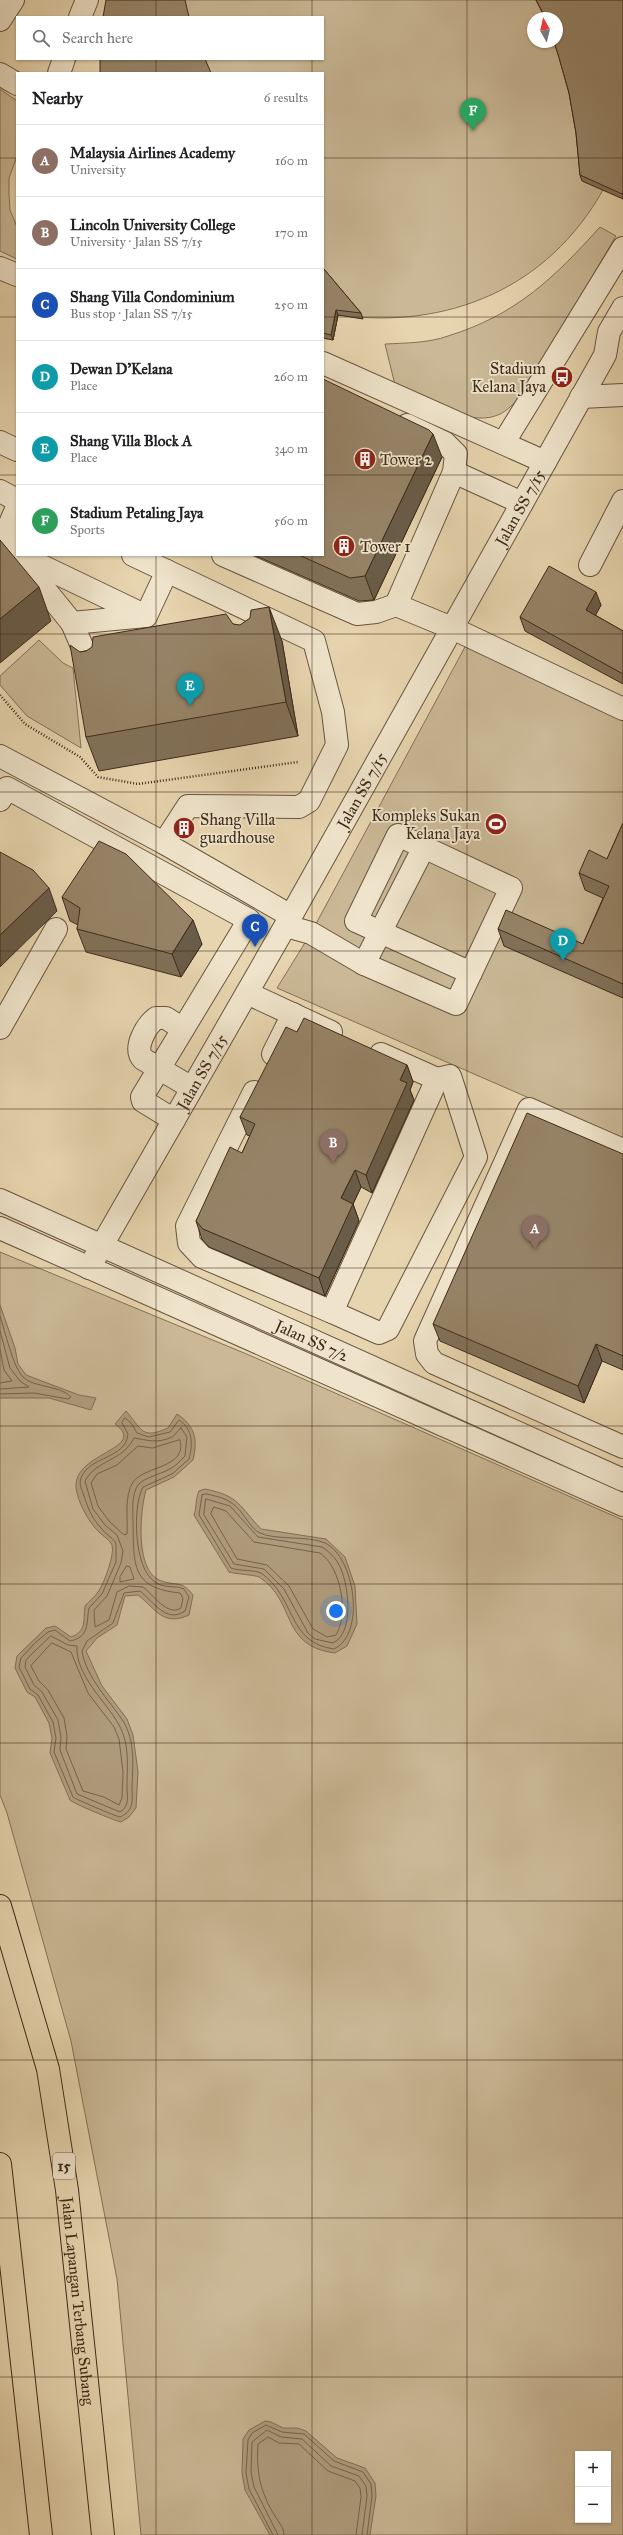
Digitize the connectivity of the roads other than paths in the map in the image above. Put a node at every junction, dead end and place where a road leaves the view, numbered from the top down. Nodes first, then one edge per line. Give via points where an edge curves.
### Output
1 (13, 0) edge
2 (0, 20) edge
3 (64, 60) edge
4 (70, 60) edge
5 (59, 72) edge
6 (73, 72) edge
7 (0, 74) edge
8 (16, 83) edge
9 (623, 248) edge
10 (0, 268) edge
11 (16, 275) edge
12 (623, 308) edge
13 (623, 342) edge
14 (614, 355) edge
15 (324, 363) edge
16 (623, 395) edge
17 (582, 397) junction
18 (388, 416) edge
19 (0, 442) edge
20 (504, 442) junction
21 (16, 450) edge
22 (545, 462) junction
23 (454, 472) junction
24 (0, 491) edge
25 (16, 499) edge
26 (623, 501) edge
27 (522, 503) junction
28 (16, 509) edge
29 (16, 553) edge
30 (19, 556) edge
31 (21, 556) edge
32 (135, 556) edge
33 (225, 556) edge
34 (590, 565) dead end
35 (167, 571) junction
36 (396, 605) junction
37 (248, 608) junction
38 (146, 616) junction
39 (72, 623) junction
40 (452, 628) junction
41 (250, 631) edge
42 (94, 674) edge
43 (623, 709) edge
44 (0, 756) edge
45 (0, 800) edge
46 (164, 843) junction
47 (424, 847) junction
48 (288, 921) junction
49 (56, 930) dead end
50 (380, 932) junction
51 (364, 964) junction
52 (471, 973) junction
53 (247, 993) junction
54 (293, 1014) junction
55 (0, 1028) edge
56 (184, 1028) junction
57 (159, 1069) junction
58 (437, 1080) junction
59 (192, 1088) junction
60 (174, 1120) junction
61 (623, 1150) edge
62 (0, 1200) edge
63 (0, 1228) edge
64 (101, 1246) junction
65 (89, 1268) junction
66 (332, 1312) junction
67 (623, 1447) edge
68 (623, 1480) edge
69 (623, 1505) edge
70 (0, 1906) edge
71 (0, 2164) edge
72 (29, 2424) junction
73 (29, 2535) edge
74 (41, 2535) edge
75 (103, 2535) edge

1 - 2 street
3 - 5 street
4 - 6 street
7 - 8 street
9 - 20 street
10 - 11 street
12 - 14 street, Jalan SS 7/15 via 609,332
13 - 14 street
14 - 17 street, Jalan SS 7/15
15 - 20 street
16 - 17 street
17 - 22 street, Jalan SS 7/15
18 - 23 street via 445,443 456,454
19 - 21 street
20 - 22 street
22 - 27 street, Jalan SS 7/15
23 - 27 street
23 - 36 street
24 - 25 street
26 - 34 street
27 - 40 street, Jalan SS 7/15
28 - 29 street via 4,538
30 - 39 street
31 - 38 street
32 - 35 street
33 - 36 street via 357,614 376,612
35 - 37 street
35 - 38 street
36 - 40 street
37 - 41 street
37 - 46 street via 314,641 332,712 337,745 309,801 299,807 188,806
38 - 39 street
39 - 42 street
40 - 43 street
40 - 48 street, Jalan SS 7/15
44 - 46 street
45 - 56 street via 7,788 249,920
46 - 48 street
47 - 50 street
47 - 50 street via 398,835 356,921
47 - 52 street via 511,888
48 - 51 street
48 - 53 street, Jalan SS 7/15
49 - 55 street
50 - 51 street
50 - 52 street
51 - 52 street via 456,1004
53 - 54 street
53 - 59 street, Jalan SS 7/15
54 - 58 street
54 - 66 street via 187,1226 189,1243 202,1257
56 - 57 street
56 - 57 street via 163,1017 153,1020 139,1045 139,1052 142,1059
57 - 59 street
57 - 60 street via 142,1100
58 - 66 street
58 - 66 street via 450,1076 476,1157 388,1329 379,1333
59 - 60 street, Jalan SS 7/15
60 - 64 street, Jalan SS 7/15
61 - 67 street via 529,1109 425,1341 427,1354 434,1363
62 - 64 street, Jalan SS 7/2
63 - 65 street, Jalan SS 7/2
64 - 65 street, Jalan SS 7/15
64 - 68 street, Jalan SS 7/2
65 - 69 street, Jalan SS 7/2
70 - 75 main road, Jalan Lapangan Terbang Subang / 15 via 15,1950 49,2076 67,2190
71 - 72 main road
72 - 73 main road
72 - 74 main road

